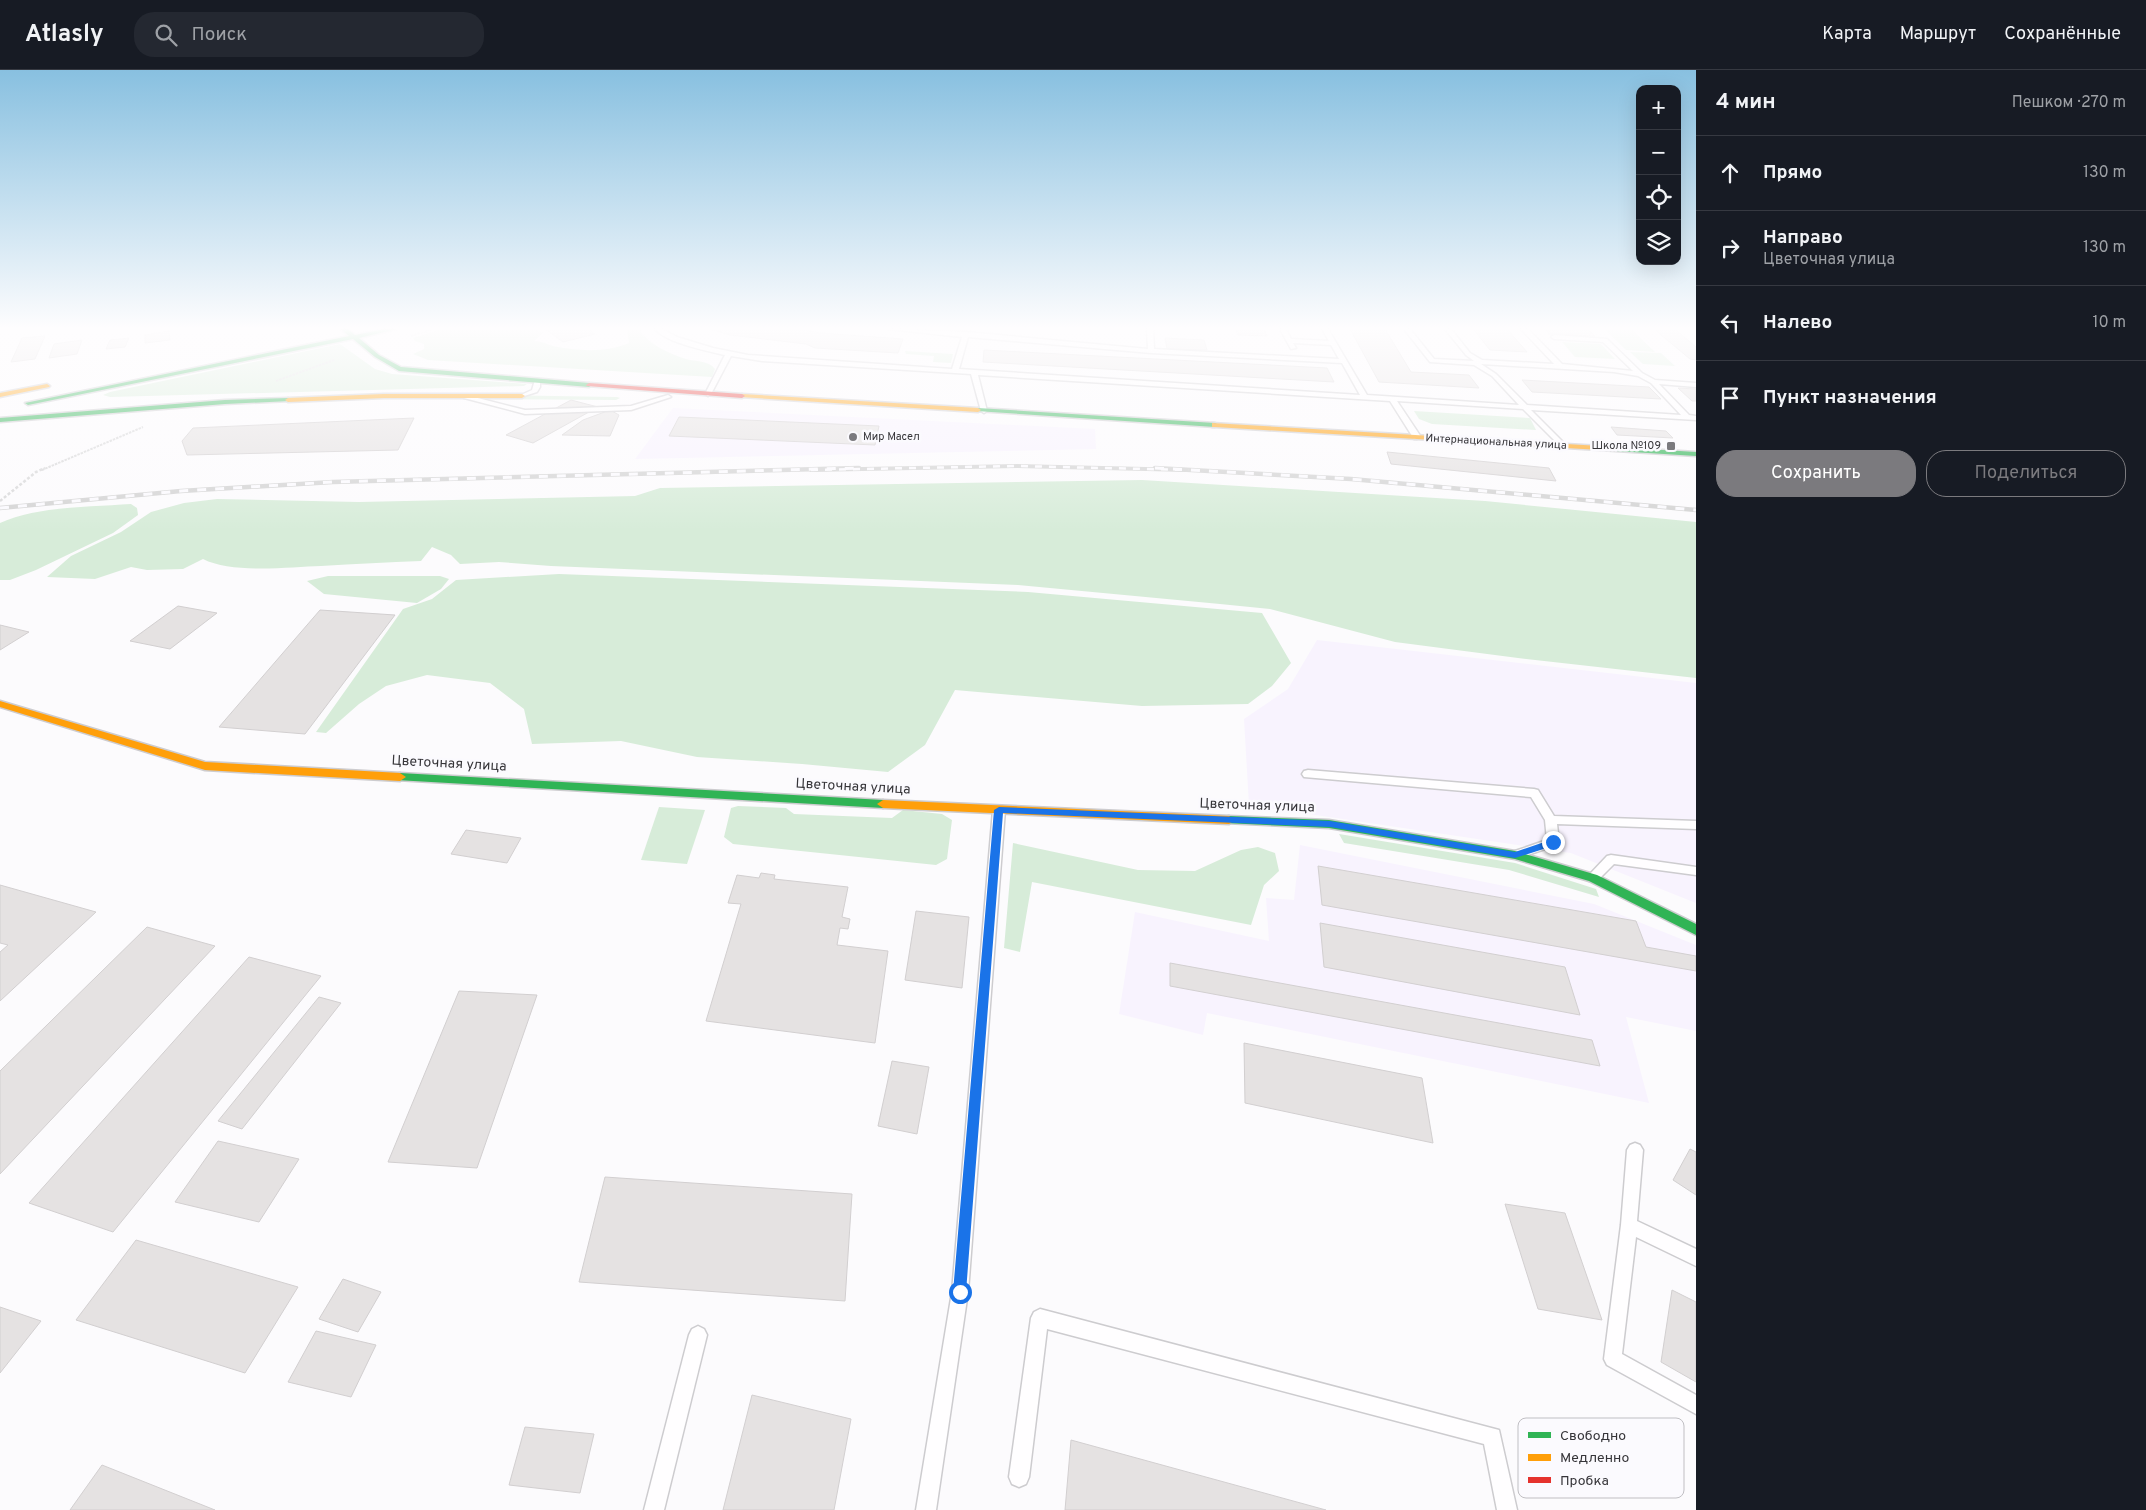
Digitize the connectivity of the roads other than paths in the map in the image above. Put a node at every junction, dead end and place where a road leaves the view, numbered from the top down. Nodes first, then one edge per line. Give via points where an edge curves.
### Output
1 (64, 396) edge
2 (73, 396) edge
3 (379, 396) edge
4 (462, 396) edge
5 (691, 396) edge
6 (745, 396) edge
7 (980, 396) edge
8 (1352, 396) edge
9 (1515, 396) edge
10 (1667, 396) edge
11 (591, 397) dead end
12 (668, 397) junction
13 (1365, 397) joint
14 (1392, 399) junction
15 (9, 407) edge
16 (1526, 407) junction
17 (984, 411) junction
18 (106, 412) junction
19 (1687, 417) junction
20 (1696, 418) edge
21 (0, 420) edge
22 (1417, 437) junction
23 (1562, 446) junction
24 (1696, 454) edge
25 (0, 704) edge
26 (1308, 774) dead end
27 (999, 810) junction
28 (1551, 820) junction
29 (1696, 825) edge
30 (1515, 855) junction
31 (1696, 871) edge
32 (1593, 878) junction
33 (1696, 930) edge
34 (1635, 1150) dead end
35 (1629, 1224) junction
36 (1696, 1258) edge
37 (698, 1336) dead end
38 (1696, 1405) edge
39 (1019, 1477) dead end
40 (654, 1510) edge
41 (926, 1510) edge
42 (1507, 1510) edge

1 - 15 main road
2 - 18 main road
3 - 18 main road via 225,402
4 - 12 lane via 525,412 631,408
5 - 12 main road, Интернациональная улица
6 - 17 main road, Интернациональная улица
7 - 17 lane
8 - 13 lane
9 - 16 lane
10 - 19 lane
11 - 12 main road, Интернациональная улица
13 - 14 lane
14 - 16 lane
14 - 22 lane
16 - 19 lane
16 - 23 lane
17 - 22 main road, Интернациональная улица
18 - 21 main road
19 - 20 lane
22 - 23 main road, Интернациональная улица
23 - 24 main road, Интернациональная улица
25 - 27 main road, Цветочная улица via 205,766
26 - 28 lane via 1534,793
27 - 30 main road, Цветочная улица via 1330,824
27 - 41 lane via 960,1292
28 - 29 lane
28 - 30 lane via 1553,842
30 - 32 main road, Цветочная улица
31 - 32 lane via 1611,858
32 - 33 main road, Цветочная улица
34 - 35 lane
35 - 36 lane
35 - 38 lane via 1612,1359
37 - 40 lane
39 - 42 lane via 1040,1318 1492,1436

